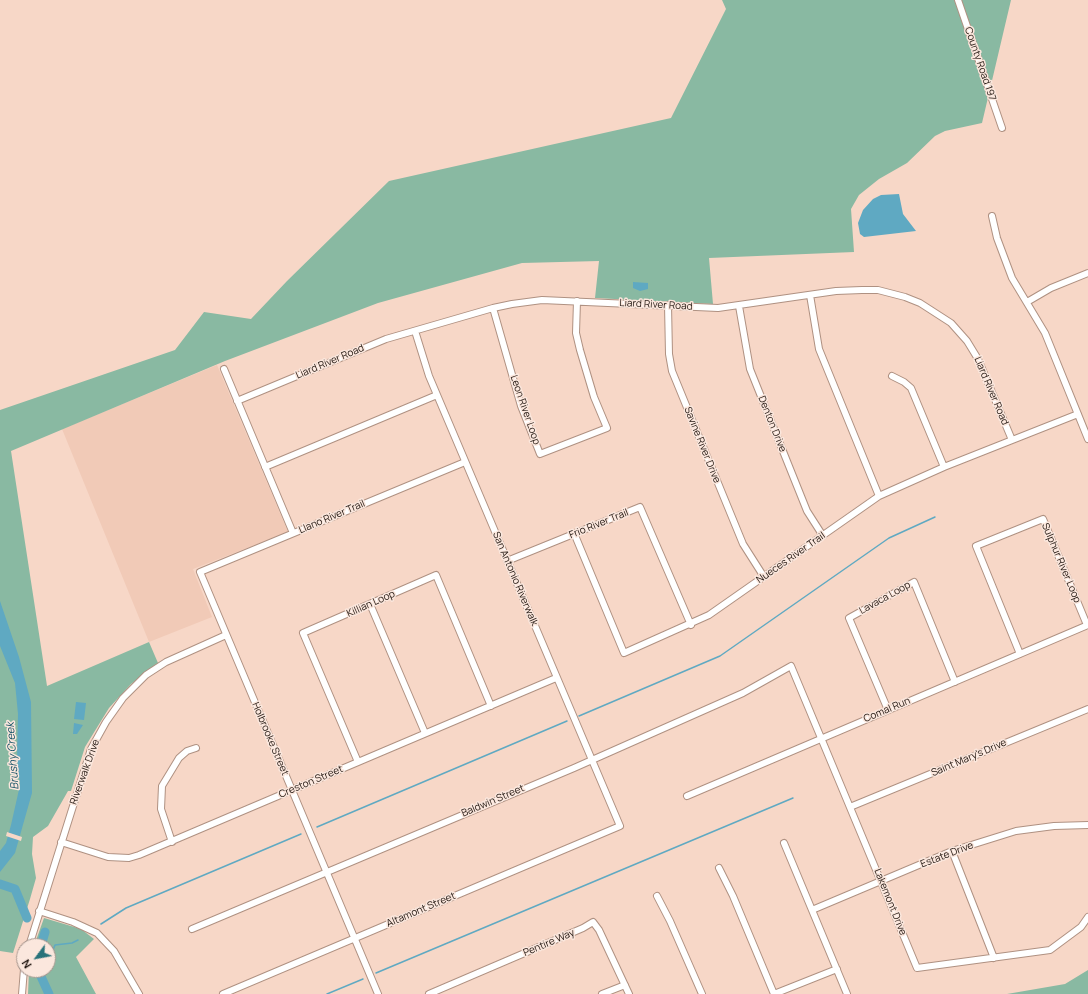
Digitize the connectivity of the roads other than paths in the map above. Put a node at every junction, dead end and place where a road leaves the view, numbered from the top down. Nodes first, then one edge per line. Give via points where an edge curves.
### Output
1 (958, 0) edge
2 (1002, 128) dead end
3 (992, 216) dead end
4 (1088, 273) edge
5 (810, 295) junction
6 (577, 301) junction
7 (1027, 302) junction
8 (668, 305) junction
9 (740, 306) junction
10 (493, 308) junction
11 (415, 331) junction
12 (224, 369) dead end
13 (892, 376) dead end
14 (437, 395) junction
15 (237, 401) junction
16 (1078, 414) junction
17 (1088, 439) edge
18 (1012, 440) junction
19 (465, 462) junction
20 (265, 467) junction
21 (944, 467) junction
22 (879, 496) junction
23 (293, 533) junction
24 (574, 533) junction
25 (823, 536) junction
26 (507, 561) junction
27 (200, 572) joint
28 (764, 577) junction
29 (370, 604) junction
30 (690, 625) junction
31 (1087, 625) edge
32 (226, 635) junction
33 (1020, 654) junction
34 (791, 666) joint
35 (556, 678) junction
36 (955, 682) junction
37 (491, 706) junction
38 (1088, 709) edge
39 (888, 710) junction
40 (425, 733) junction
41 (821, 739) junction
42 (196, 748) dead end
43 (591, 760) junction
44 (358, 762) junction
45 (292, 790) junction
46 (686, 796) dead end
47 (850, 808) junction
48 (1088, 825) edge
49 (620, 826) joint
50 (61, 842) junction
51 (172, 842) junction
52 (784, 843) dead end
53 (952, 851) junction
54 (719, 868) dead end
55 (326, 872) junction
56 (882, 882) junction
57 (657, 896) dead end
58 (812, 910) junction
59 (39, 911) junction
60 (1088, 917) edge
61 (192, 929) dead end
62 (31, 938) edge
63 (354, 938) junction
64 (994, 958) junction
65 (837, 969) junction
66 (23, 978) edge
67 (625, 985) junction
68 (22, 994) edge
69 (139, 994) edge
70 (223, 994) edge
71 (378, 994) edge
72 (429, 994) edge
73 (602, 994) edge
74 (629, 994) edge
75 (702, 994) edge
76 (774, 994) edge
77 (847, 994) edge

1 - 2 street, County Road 197
3 - 7 street via 1012,278
4 - 7 street via 1051,288
5 - 9 street, Liard River Road
5 - 18 street, Liard River Road via 849,290 878,290 905,297 951,323 978,360
5 - 22 street via 819,349
6 - 8 street, Liard River Road
6 - 10 street, Liard River Road via 542,300
6 - 10 street, Leon River Loop via 576,333 580,350 594,397 607,428 540,454 521,406
7 - 16 street via 1046,333
8 - 9 street, Liard River Road via 711,308
8 - 28 street, Savine River Drive via 668,354 672,372 743,544
9 - 25 street, Denton Drive via 750,369 807,511
10 - 11 street, Liard River Road
11 - 14 street, San Antonio Riverwalk
11 - 15 street, Liard River Road via 360,348
12 - 15 street
13 - 21 street via 911,388
14 - 19 street, San Antonio Riverwalk
14 - 20 street
15 - 20 street
16 - 17 street
16 - 18 street, Nueces River Trail
18 - 21 street, Nueces River Trail
19 - 23 street, Llano River Trail
19 - 26 street, San Antonio Riverwalk
20 - 23 street
21 - 22 street, Nueces River Trail
22 - 25 street, Nueces River Trail
23 - 27 street, Llano River Trail
24 - 26 street, Frio River Trail
24 - 30 street, Frio River Trail via 640,507
24 - 30 street, Nueces River Trail via 624,653
25 - 28 street, Nueces River Trail
26 - 35 street, San Antonio Riverwalk
27 - 32 street, Holbrooke Street
28 - 30 street, Nueces River Trail
29 - 37 street, Killian Loop via 436,575
29 - 40 street
29 - 44 street, Killian Loop via 303,633
31 - 33 street, Comal Run
31 - 33 street, Sulphur River Loop via 1043,519 976,546
32 - 45 street, Holbrooke Street
32 - 50 street, Riverwalk Drive via 166,662 146,675 123,698 91,749
33 - 36 street, Comal Run
34 - 41 street, Lakemont Drive
34 - 43 street, Baldwin Street via 743,692
35 - 37 street, Creston Street
35 - 43 street, San Antonio Riverwalk
36 - 39 street, Comal Run
36 - 39 street, Lavaca Loop via 914,582 849,618
37 - 40 street, Creston Street
38 - 47 street, Saint Mary's Drive
39 - 41 street, Comal Run
40 - 44 street, Creston Street
41 - 46 street, Comal Run
41 - 47 street, Lakemont Drive
42 - 51 street via 179,758 162,786 161,808
43 - 49 street, San Antonio Riverwalk
43 - 55 street, Baldwin Street
44 - 45 street, Creston Street
45 - 51 street, Creston Street
45 - 55 street, Holbrooke Street
47 - 56 street, Lakemont Drive
48 - 53 street, Estate Drive via 1016,831
49 - 63 street, Altamont Street
50 - 51 street, Creston Street via 118,858 139,855
50 - 59 street, Riverwalk Drive
52 - 58 street
53 - 56 street, Estate Drive
53 - 64 street
54 - 76 street
55 - 61 street, Baldwin Street
55 - 63 street, Holbrooke Street
56 - 58 street, Estate Drive
56 - 64 street, Lakemont Drive via 917,968
57 - 75 street
58 - 65 street
59 - 62 street, Riverwalk Drive
59 - 69 street via 97,933 114,951
60 - 64 street, Lakemont Drive via 1081,927 1050,950
63 - 70 street, Altamont Street
63 - 71 street, Holbrooke Street
65 - 76 street
65 - 77 street
66 - 68 street
67 - 72 street, Pentire Way via 593,922
67 - 73 street
67 - 74 street, Pentire Way

